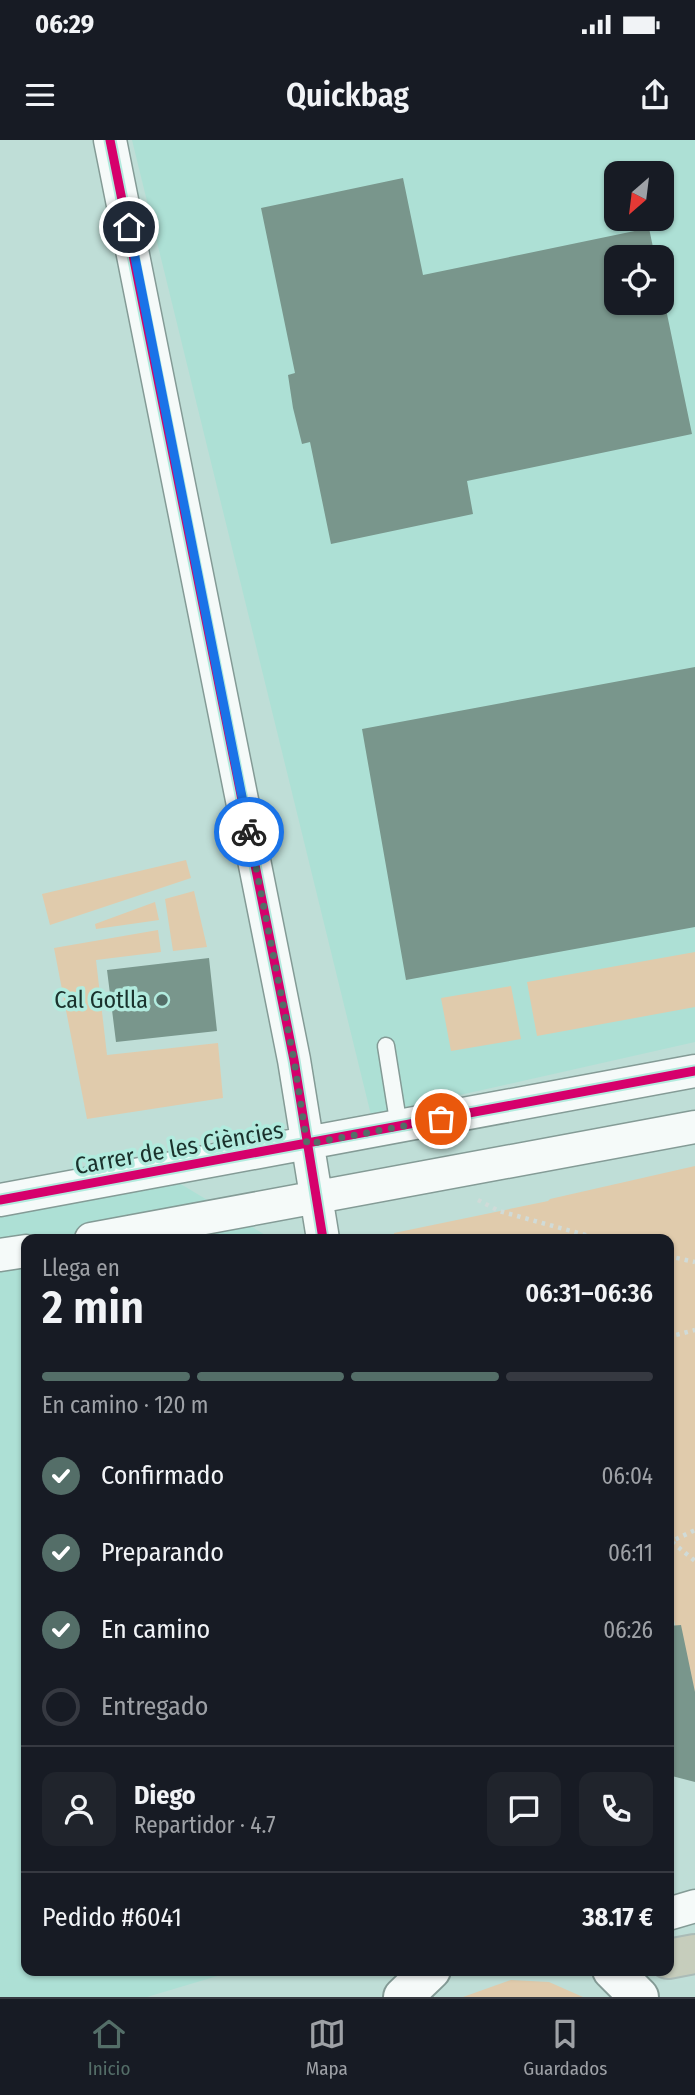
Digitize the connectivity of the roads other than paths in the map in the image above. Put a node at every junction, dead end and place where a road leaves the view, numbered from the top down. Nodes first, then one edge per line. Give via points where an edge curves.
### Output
1 (110, 140) edge
2 (386, 1046) dead end
3 (695, 1071) edge
4 (399, 1127) junction
5 (695, 1127) edge
6 (307, 1144) junction
7 (316, 1198) junction
8 (0, 1200) edge
9 (118, 1234) edge
10 (322, 1234) edge
11 (21, 1252) edge
12 (0, 1255) edge
13 (695, 1906) edge
14 (674, 1912) edge
15 (695, 1954) edge
16 (674, 1958) edge
17 (618, 1976) edge
18 (639, 1997) edge

1 - 6 street
2 - 4 lane
3 - 4 street, Carrer de les Ciències
4 - 6 street, Carrer de les Ciències
5 - 7 street
6 - 7 street
6 - 8 street, Carrer de les Ciències
7 - 9 street
7 - 10 street
11 - 12 street
13 - 14 street
15 - 16 highway
17 - 18 main road

